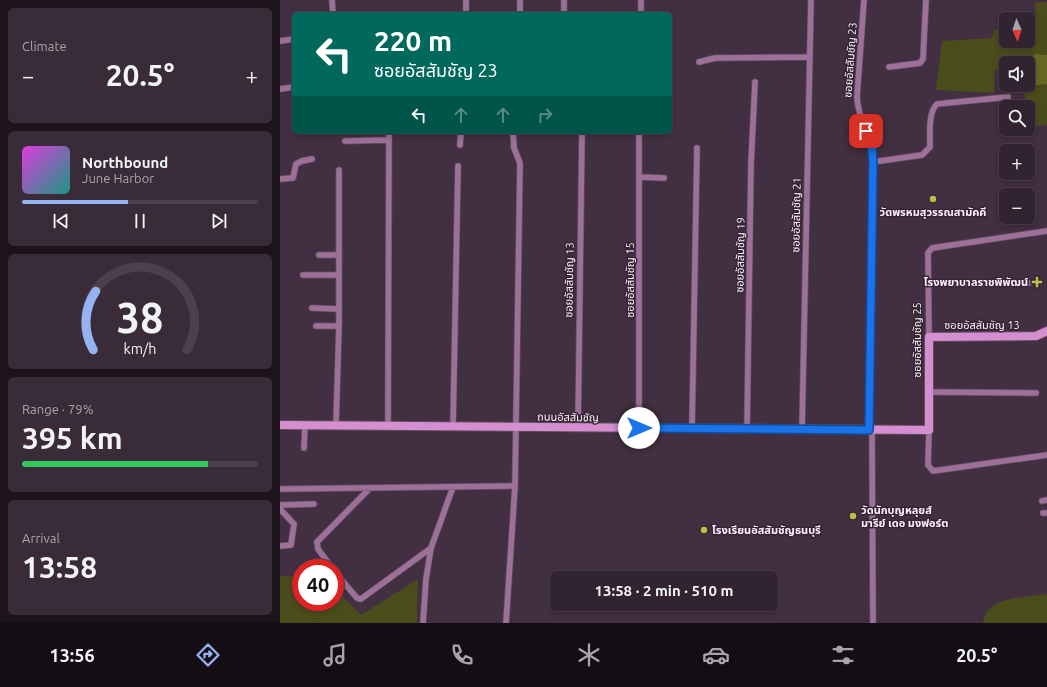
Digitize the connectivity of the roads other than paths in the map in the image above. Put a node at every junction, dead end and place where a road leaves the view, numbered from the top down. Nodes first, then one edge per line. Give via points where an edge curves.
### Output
1 (332, 0) edge
2 (466, 0) edge
3 (520, 0) edge
4 (564, 0) edge
5 (641, 0) edge
6 (811, 0) edge
7 (864, 0) edge
8 (926, 0) edge
9 (334, 12) edge
10 (466, 12) edge
11 (520, 12) edge
12 (564, 12) edge
13 (640, 12) edge
14 (292, 39) edge
15 (280, 41) edge
16 (810, 57) junction
17 (699, 62) dead end
18 (889, 67) dead end
19 (755, 82) dead end
20 (292, 87) edge
21 (280, 89) edge
22 (1008, 97) dead end
23 (389, 134) edge
24 (461, 134) edge
25 (514, 134) edge
26 (582, 134) edge
27 (639, 134) edge
28 (389, 140) junction
29 (345, 141) dead end
30 (460, 145) dead end
31 (697, 148) dead end
32 (312, 159) dead end
33 (873, 162) junction
34 (458, 166) dead end
35 (339, 170) dead end
36 (640, 177) junction
37 (664, 178) dead end
38 (280, 179) edge
39 (1047, 231) edge
40 (339, 255) junction
41 (318, 256) dead end
42 (339, 275) junction
43 (303, 276) dead end
44 (928, 283) junction
45 (1029, 284) dead end
46 (312, 308) dead end
47 (339, 309) junction
48 (316, 326) dead end
49 (339, 326) junction
50 (1047, 331) edge
51 (929, 336) junction
52 (928, 392) junction
53 (1036, 393) dead end
54 (280, 424) edge
55 (305, 425) junction
56 (336, 425) junction
57 (388, 427) junction
58 (453, 427) junction
59 (515, 427) junction
60 (578, 428) junction
61 (639, 428) junction
62 (692, 429) junction
63 (747, 430) junction
64 (802, 430) junction
65 (870, 430) junction
66 (928, 430) junction
67 (304, 448) dead end
68 (1047, 455) edge
69 (515, 486) junction
70 (453, 487) junction
71 (370, 488) junction
72 (280, 489) edge
73 (314, 504) dead end
74 (280, 505) edge
75 (280, 509) edge
76 (280, 546) edge
77 (431, 548) junction
78 (325, 559) edge
79 (344, 583) edge
80 (423, 623) edge
81 (506, 623) edge
82 (873, 623) edge

1 - 9 street
2 - 10 street
3 - 11 street
4 - 12 street
5 - 13 street
6 - 16 street, ซอยอัสสัมชัญ 21
7 - 33 street, ซอยอัสสัมชัญ 23 via 858,110 870,142
8 - 18 street via 923,59 920,63
14 - 15 street
16 - 17 street via 715,58
16 - 64 street, ซอยอัสสัมชัญ 21
19 - 63 street, ซอยอัสสัมชัญ 19 via 751,164
20 - 21 street
22 - 33 street via 937,104 932,113 930,147 927,151 922,155
23 - 28 street
24 - 30 street
25 - 59 street via 514,148 520,163
26 - 60 street, ซอยอัสสัมชัญ 13
27 - 36 street, ซอยอัสสัมชัญ 15
28 - 29 street
28 - 57 street
31 - 62 street
32 - 38 street via 296,164 293,178
33 - 65 street, ซอยอัสสัมชัญ 23
34 - 58 street
35 - 40 street
36 - 37 street
36 - 61 street, ซอยอัสสัมชัญ 15
39 - 44 street, ซอยอัสสัมชัญ 25 via 932,248 928,253
40 - 41 street
40 - 42 street
42 - 43 street
42 - 47 street
44 - 45 street
44 - 51 street, ซอยอัสสัมชัญ 25
46 - 47 street
47 - 49 street
48 - 49 street
49 - 56 street
50 - 51 street, ซอยอัสสัมชัญ 13 via 1036,336
51 - 52 street, ซอยอัสสัมชัญ 25
52 - 53 street
52 - 66 street, ซอยอัสสัมชัญ 25
54 - 55 street, ถนนอัสสัมชัญ
55 - 56 street, ถนนอัสสัมชัญ
55 - 67 street
56 - 57 street, ถนนอัสสัมชัญ
57 - 58 street, ถนนอัสสัมชัญ
58 - 59 street, ถนนอัสสัมชัญ
59 - 60 street, ถนนอัสสัมชัญ
59 - 69 street
60 - 61 street, ถนนอัสสัมชัญ
61 - 62 street, ถนนอัสสัมชัญ
62 - 63 street, ถนนอัสสัมชัญ
63 - 64 street, ถนนอัสสัมชัญ
64 - 65 street, ถนนอัสสัมชัญ
65 - 66 street, ถนนอัสสัมชัญ
65 - 82 street, ซอยอัสสัมชัญ 23
66 - 68 street via 928,464 933,471
69 - 70 street
69 - 81 street
70 - 71 street
70 - 77 street
71 - 72 street
71 - 78 street via 317,542 318,549
73 - 74 street
75 - 76 street via 294,524 291,545
77 - 79 street via 361,599 357,598
77 - 80 street

